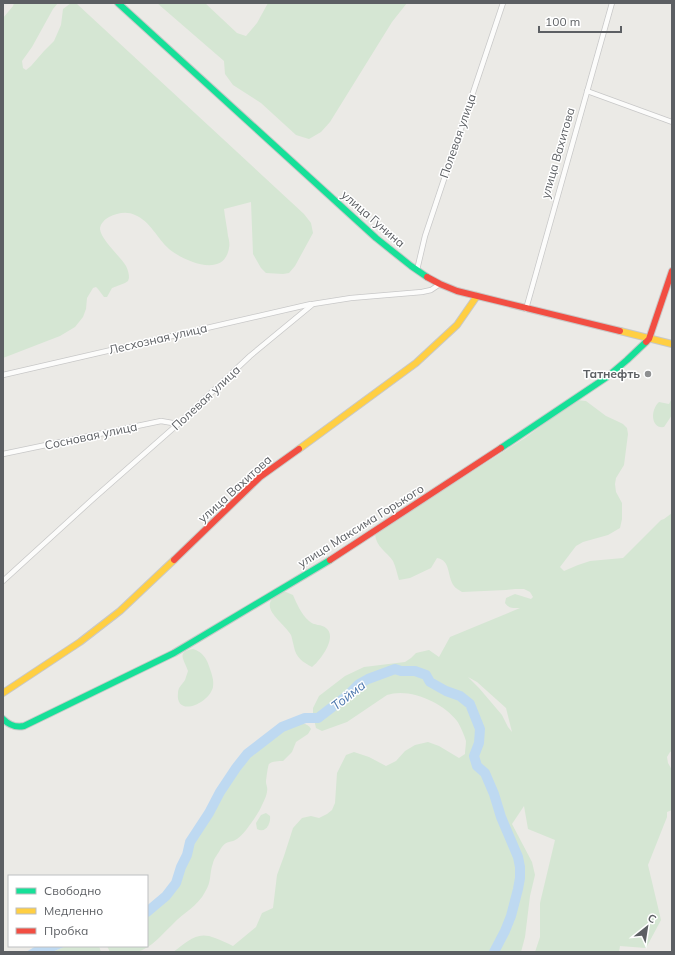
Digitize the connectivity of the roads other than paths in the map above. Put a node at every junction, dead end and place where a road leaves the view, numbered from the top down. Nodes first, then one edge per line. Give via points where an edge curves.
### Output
1 (118, 3) edge
2 (503, 3) edge
3 (612, 3) edge
4 (587, 91) junction
5 (672, 122) edge
6 (417, 270) junction
7 (672, 271) edge
8 (440, 284) junction
9 (477, 296) junction
10 (313, 304) junction
11 (526, 309) junction
12 (649, 339) junction
13 (672, 344) edge
14 (3, 375) edge
15 (178, 424) junction
16 (3, 454) edge
17 (3, 581) edge
18 (3, 693) edge
19 (3, 719) edge

1 - 6 street, улица Гунина via 376,238
2 - 6 street, Полевая улица via 425,236
3 - 4 street, улица Вахитова
4 - 5 street
4 - 11 street, улица Вахитова
6 - 8 street, улица Гунина
7 - 12 street, улица Максима Горького
8 - 9 street, улица Гунина
8 - 10 street via 422,292 358,297
9 - 11 street, улица Гунина
9 - 18 street, улица Вахитова via 456,325 416,362 260,477 120,612
10 - 14 street, Лесхозная улица
10 - 15 street, Полевая улица via 250,356
11 - 12 street, улица Гунина
12 - 13 street, улица Гунина
12 - 19 street, улица Максима Горького via 607,376 526,432 343,552 179,650 24,726 13,726
15 - 16 street, Сосновая улица via 161,421
15 - 17 street, Полевая улица

